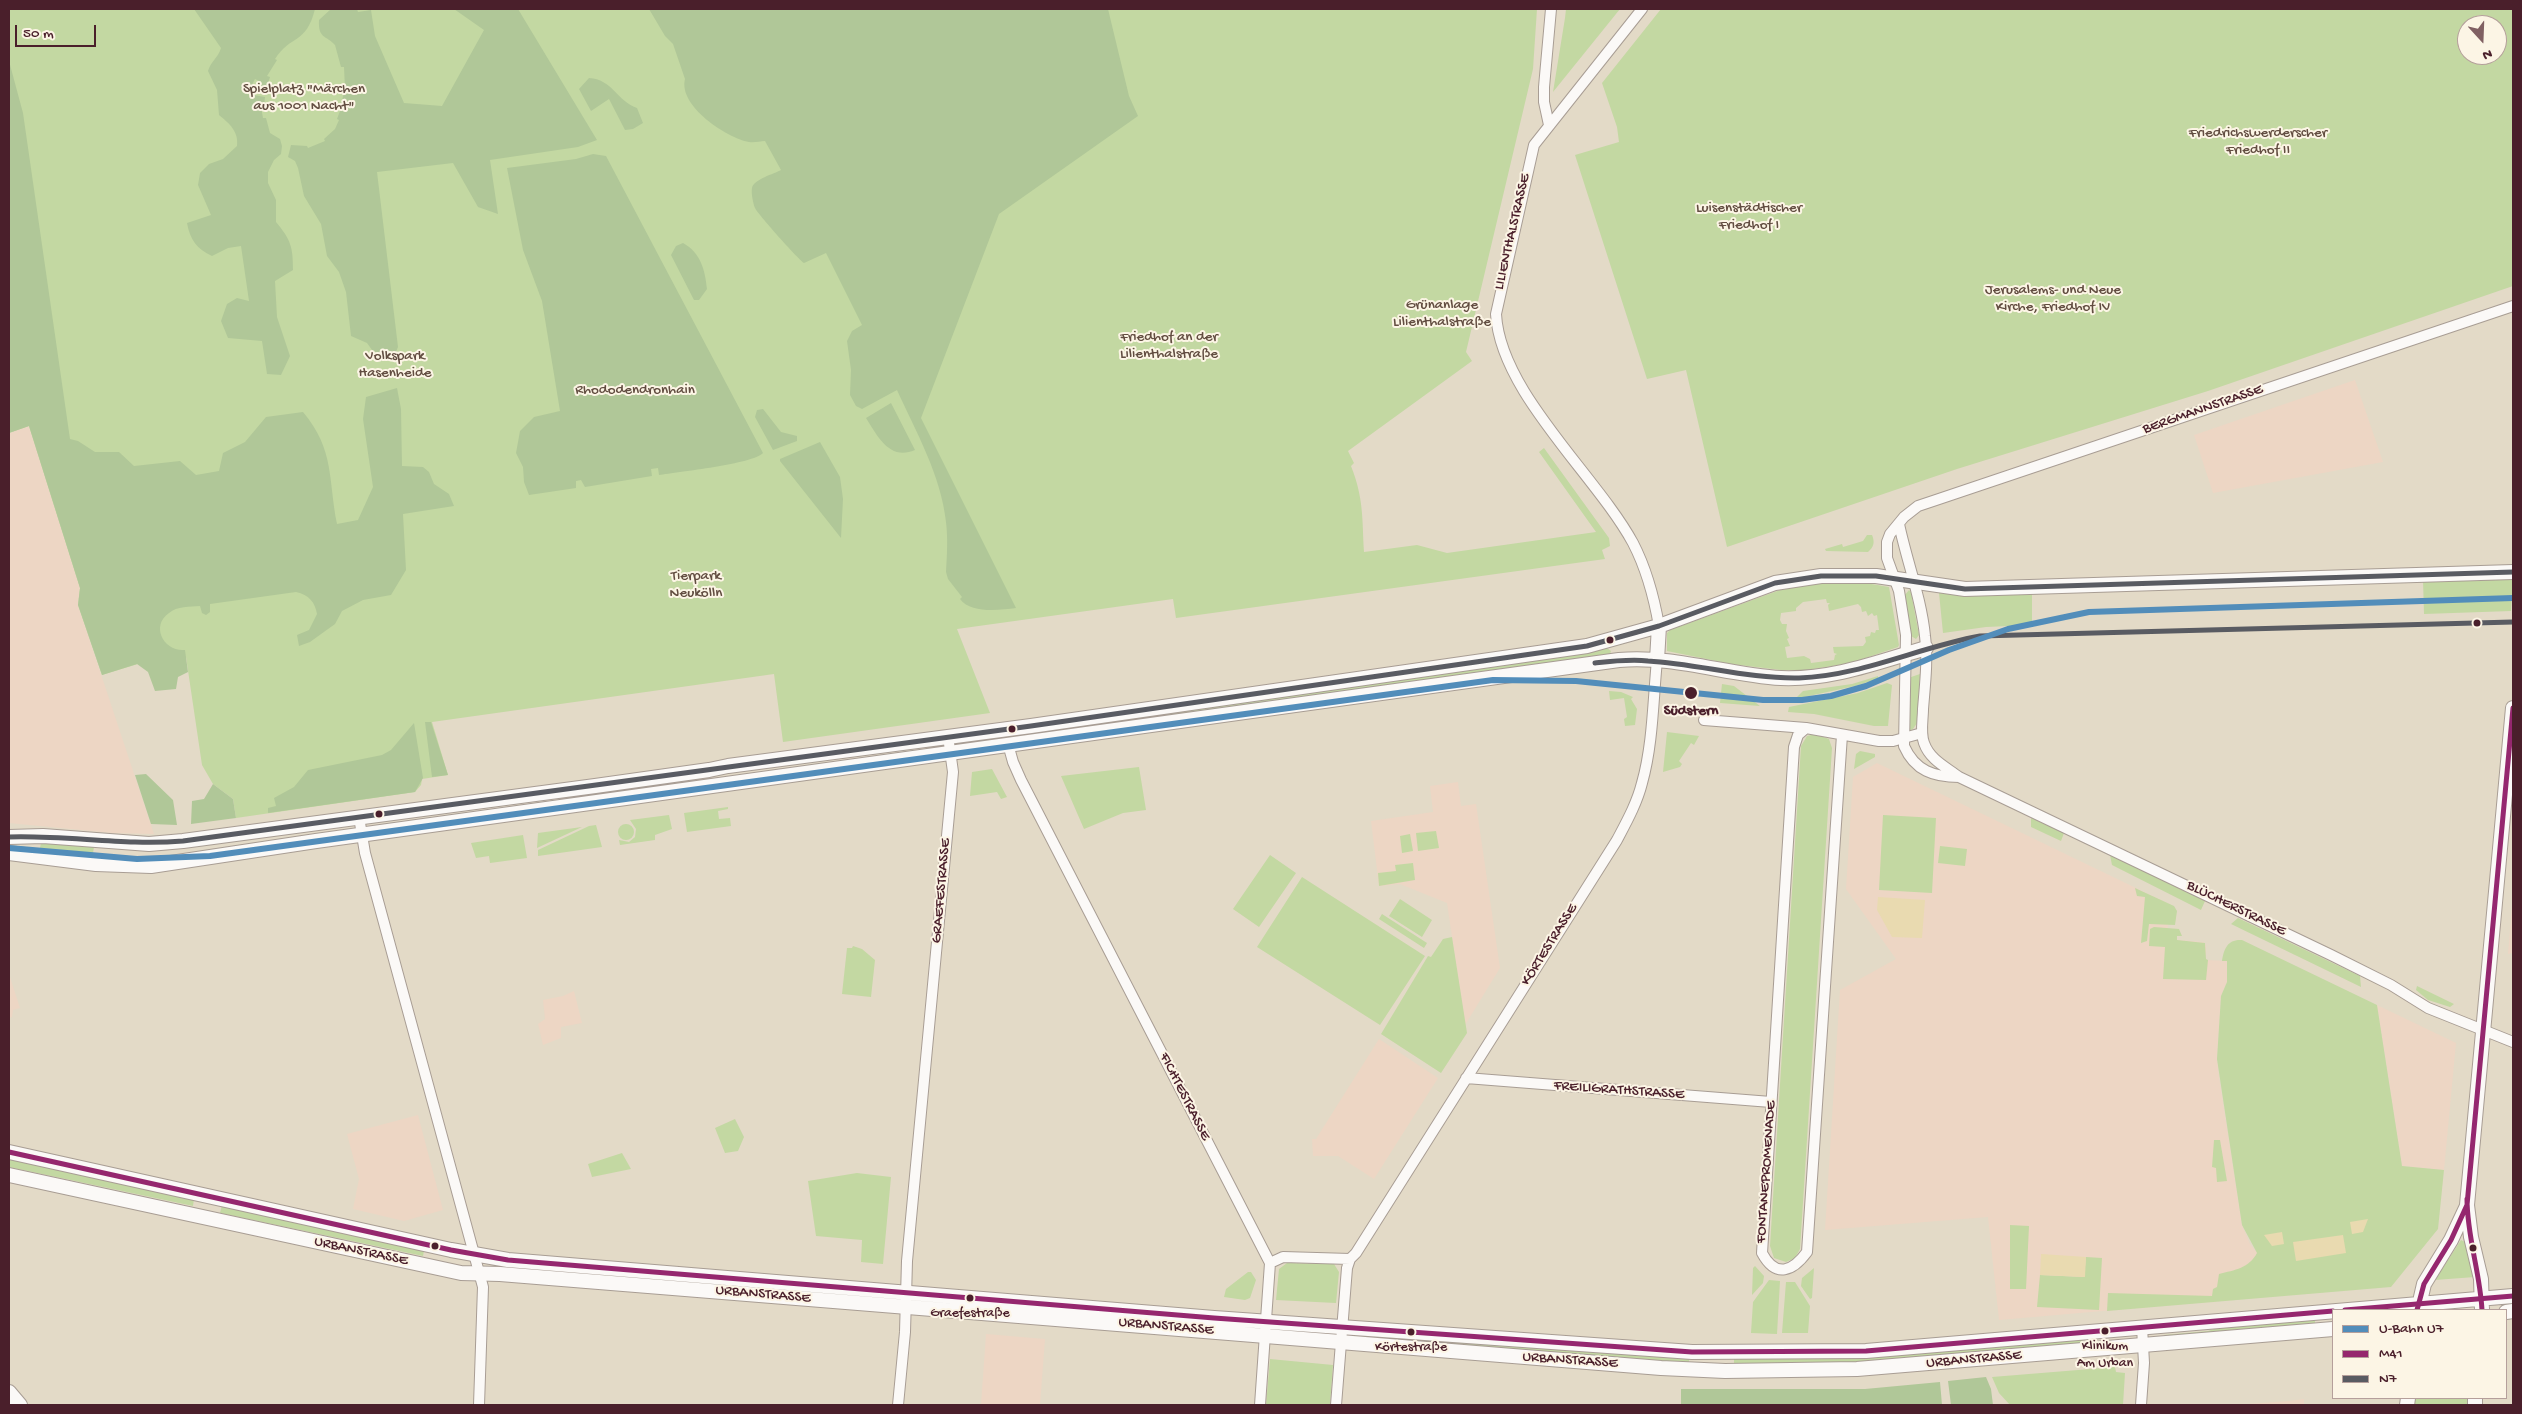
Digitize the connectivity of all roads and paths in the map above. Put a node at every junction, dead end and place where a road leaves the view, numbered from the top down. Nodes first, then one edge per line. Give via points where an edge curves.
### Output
1 (1551, 9) edge
2 (1642, 9) edge
3 (1549, 125) junction
4 (2513, 306) edge
5 (1899, 524) junction
6 (2513, 572) edge
7 (1894, 579) junction
8 (1915, 582) junction
9 (1658, 626) junction
10 (1616, 639) junction
11 (1926, 648) junction
12 (1907, 654) junction
13 (1619, 660) junction
14 (1657, 660) junction
15 (2513, 708) edge
16 (1704, 720) dead end
17 (1806, 728) junction
18 (1922, 733) junction
19 (1842, 735) junction
20 (948, 736) junction
21 (1903, 738) junction
22 (892, 743) junction
23 (1008, 744) junction
24 (952, 752) junction
25 (895, 760) junction
26 (1959, 777) junction
27 (359, 817) junction
28 (314, 824) junction
29 (361, 834) junction
30 (9, 837) edge
31 (316, 841) junction
32 (112, 842) junction
33 (9, 854) edge
34 (96, 864) junction
35 (2483, 1030) junction
36 (2513, 1042) edge
37 (1466, 1078) junction
38 (1771, 1102) junction
39 (9, 1152) edge
40 (9, 1175) edge
41 (204, 1196) junction
42 (2467, 1205) junction
43 (200, 1216) junction
44 (433, 1246) junction
45 (475, 1255) junction
46 (1350, 1259) junction
47 (1270, 1264) junction
48 (429, 1266) junction
49 (480, 1273) junction
50 (2513, 1296) edge
51 (906, 1300) junction
52 (2482, 1304) edge
53 (2418, 1306) edge
54 (2379, 1309) edge
55 (2332, 1313) edge
56 (1343, 1326) junction
57 (2142, 1327) junction
58 (1265, 1329) junction
59 (2332, 1329) edge
60 (1341, 1343) junction
61 (2143, 1345) junction
62 (9, 1392) edge
63 (20, 1405) edge
64 (479, 1405) edge
65 (898, 1405) edge
66 (1260, 1405) edge
67 (1336, 1405) edge
68 (2141, 1405) edge

1 - 3 street via 1544,87
2 - 3 street, LILIENTHALSTRASSE
3 - 9 street, LILIENTHALSTRASSE via 1534,145 1498,296 1497,331 1510,366 1526,394 1633,543 1652,589
4 - 5 street, BERGMANNSTRASSE via 1933,501 1910,511
5 - 7 street via 1887,542 1887,558
5 - 8 street
6 - 8 main road via 1965,589
7 - 8 main road
7 - 9 main road via 1838,574 1782,582
7 - 12 street via 1904,618
8 - 11 street
9 - 10 main road
9 - 14 main road
10 - 13 main road
10 - 20 main road via 1451,667
11 - 12 main road
11 - 18 street
12 - 14 main road via 1831,676 1798,678 1743,674
12 - 21 street
13 - 14 main road
13 - 23 main road
14 - 37 street, KÖRTESTRASSE via 1646,764 1633,808 1617,840
15 - 35 main road
16 - 17 street
17 - 19 street
17 - 38 street, FONTANEPROMENADE via 1798,735 1794,747
18 - 21 street
18 - 26 street, BLÜCHERSTRASSE via 1932,757
19 - 21 street via 1879,741
19 - 38 street, FONTANEPROMENADE via 1807,1252 1798,1265 1784,1269 1772,1265 1762,1253
20 - 22 main road
20 - 24 street, GRAEFESTRASSE
21 - 26 street, BLÜCHERSTRASSE via 1908,755 1920,768 1940,777
22 - 25 main road
22 - 27 main road
23 - 24 main road
23 - 47 street, FICHTESTRASSE via 1013,762 1045,828
24 - 25 main road
24 - 51 street, GRAEFESTRASSE via 953,772
25 - 29 main road
26 - 35 street, BLÜCHERSTRASSE via 2331,955 2397,988 2428,1008
27 - 28 main road
27 - 29 street
28 - 31 main road
28 - 32 main road via 165,843
29 - 31 main road
29 - 45 street
30 - 32 main road via 43,836
31 - 34 main road via 173,864 138,867
32 - 34 main road via 109,854
33 - 34 main road
35 - 36 street, BLÜCHERSTRASSE
35 - 42 main road
37 - 38 street, FREILIGRATHSTRASSE
37 - 46 street, KÖRTESTRASSE
39 - 41 main road, URBANSTRASSE
40 - 43 main road, URBANSTRASSE
41 - 43 main road
41 - 44 main road, URBANSTRASSE
42 - 52 main road
42 - 53 main road via 2451,1240 2426,1280
43 - 48 main road, URBANSTRASSE
44 - 45 main road, URBANSTRASSE
44 - 48 main road
45 - 49 street
45 - 51 main road, URBANSTRASSE
46 - 47 street via 1283,1257
46 - 56 street
47 - 58 street
48 - 49 main road, URBANSTRASSE via 461,1273
49 - 51 main road, URBANSTRASSE
49 - 64 street via 484,1295
50 - 52 main road, URBANSTRASSE
51 - 58 main road, URBANSTRASSE
51 - 65 street, GRAEFESTRASSE
52 - 53 main road, URBANSTRASSE
53 - 54 main road, URBANSTRASSE
55 - 57 main road, URBANSTRASSE
56 - 57 main road, URBANSTRASSE via 1708,1352 1866,1351
56 - 58 main road, URBANSTRASSE
56 - 60 street
57 - 61 street
58 - 60 main road, URBANSTRASSE
58 - 66 street
59 - 61 main road, URBANSTRASSE
60 - 61 main road, URBANSTRASSE via 1725,1371 1857,1369
60 - 67 street
61 - 68 street
62 - 63 main road

